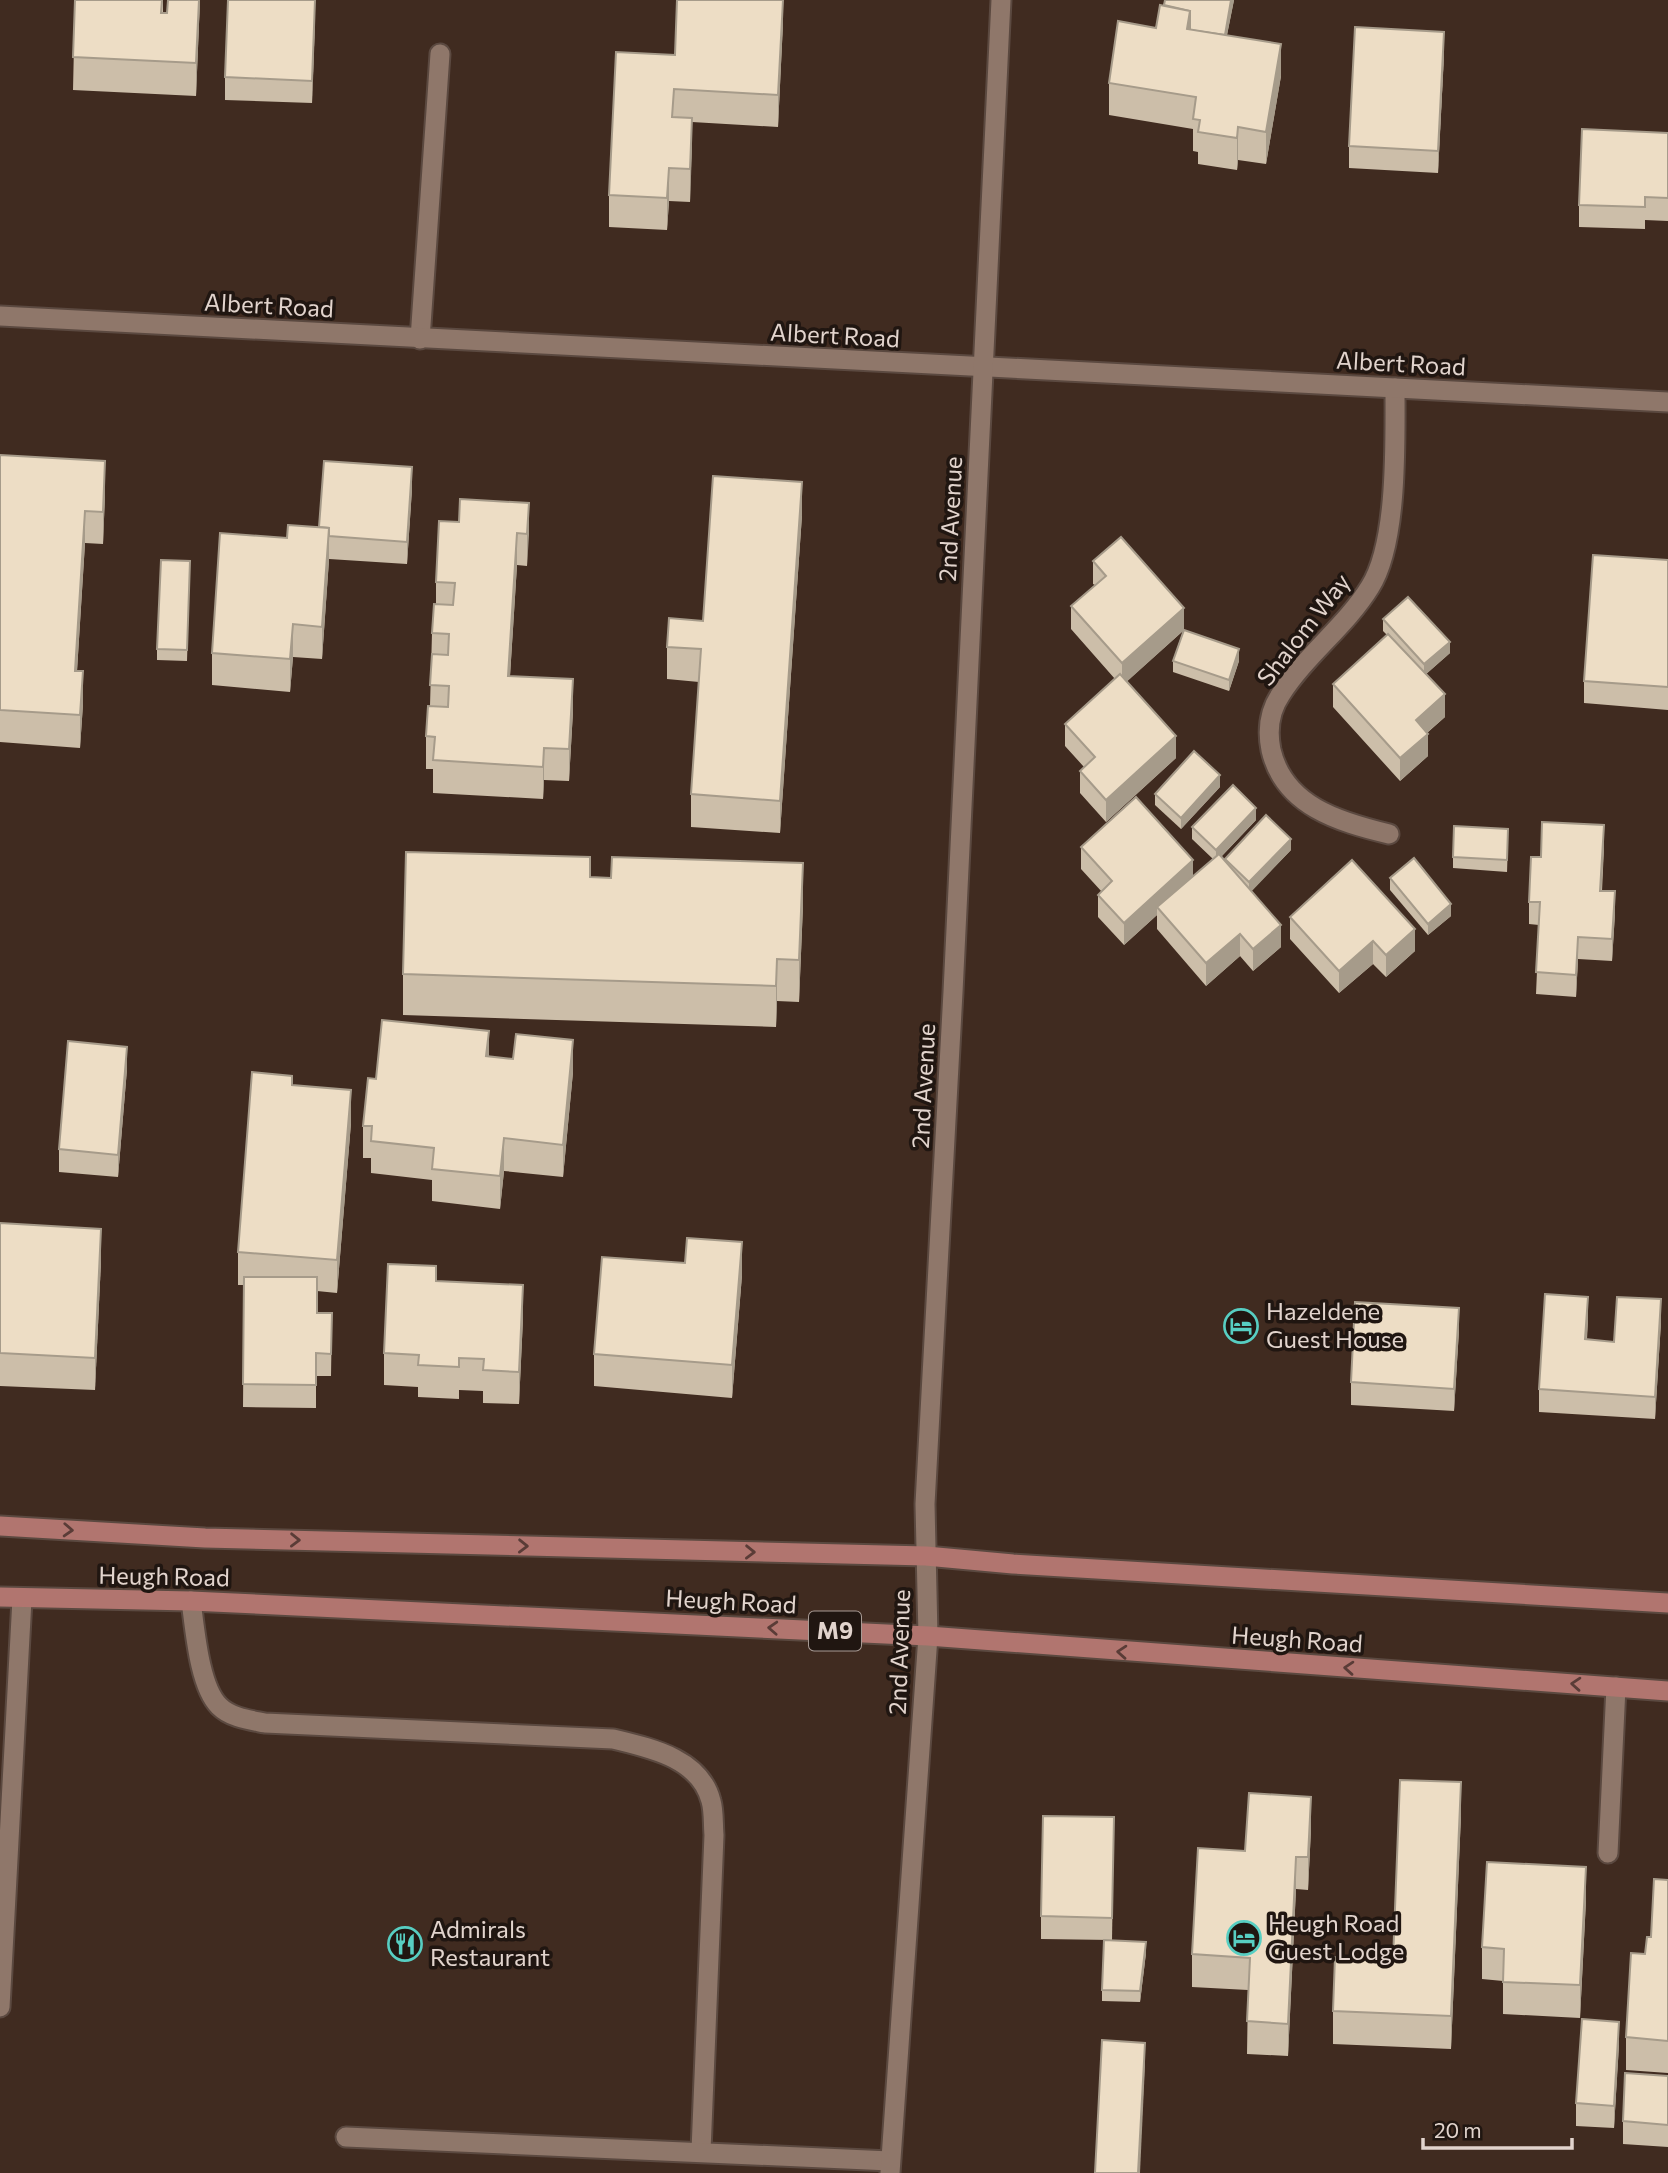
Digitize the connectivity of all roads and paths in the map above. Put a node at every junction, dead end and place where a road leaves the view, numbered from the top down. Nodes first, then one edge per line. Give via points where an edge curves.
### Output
1 (1001, 0) edge
2 (440, 54) dead end
3 (0, 316) edge
4 (420, 339) junction
5 (983, 369) junction
6 (1395, 388) junction
7 (1668, 402) edge
8 (1389, 834) dead end
9 (0, 1526) edge
10 (926, 1556) junction
11 (0, 1597) edge
12 (22, 1599) junction
13 (191, 1601) junction
14 (1668, 1603) edge
15 (928, 1636) junction
16 (1616, 1687) junction
17 (1668, 1691) edge
18 (1608, 1853) dead end
19 (0, 2007) edge
20 (346, 2137) dead end
21 (701, 2151) junction
22 (890, 2167) edge

1 - 5 street, 2nd Avenue
2 - 4 street
3 - 4 street, Albert Road
4 - 5 street, Albert Road
5 - 6 street, Albert Road
5 - 10 street, 2nd Avenue
6 - 7 street, Albert Road
6 - 8 street, Shalom Way via 1386,548 1371,587 1280,694 1270,717 1276,768 1293,793 1326,816
9 -> 10 main road, Heugh Road via 205,1538
10 - 14 main road, Heugh Road
10 - 15 street, 2nd Avenue
11 - 12 main road, Heugh Road / M9
12 - 13 main road, Heugh Road / M9
12 - 19 street
15 -> 13 main road, Heugh Road / M9
13 - 21 street via 210,1690 219,1706 236,1717 265,1723 613,1739 662,1751 686,1766 711,1801 714,1835
16 -> 15 main road, Heugh Road / M9
15 - 22 street, 2nd Avenue
16 - 17 main road, Heugh Road / M9
16 - 18 street
20 - 21 street
21 - 22 street

